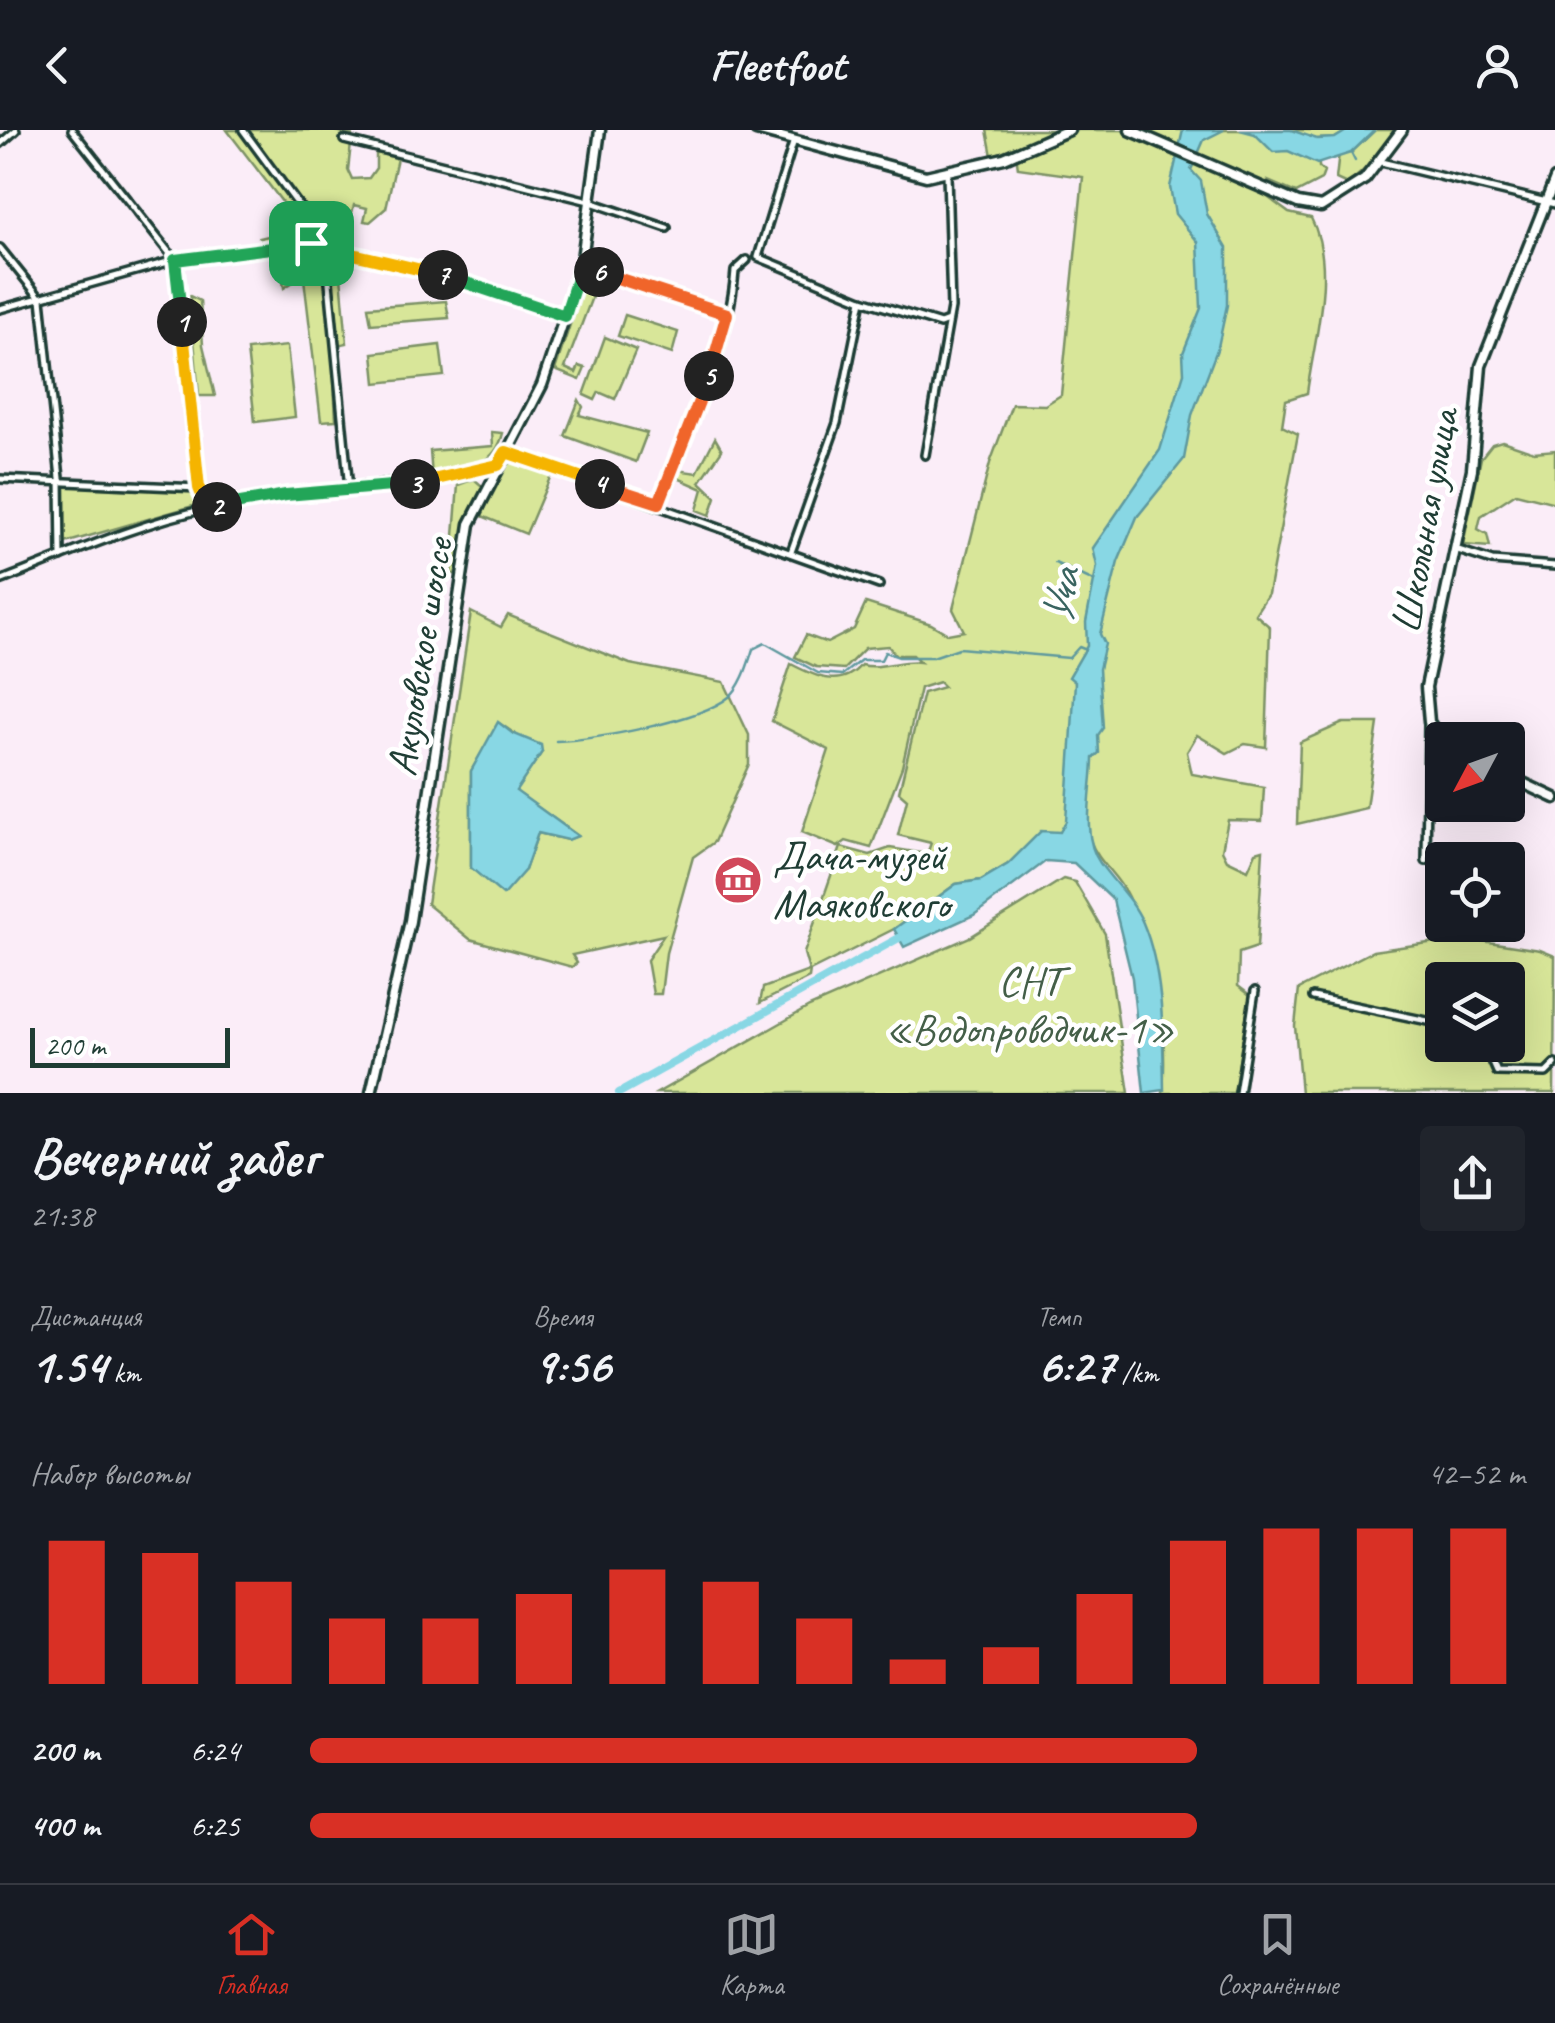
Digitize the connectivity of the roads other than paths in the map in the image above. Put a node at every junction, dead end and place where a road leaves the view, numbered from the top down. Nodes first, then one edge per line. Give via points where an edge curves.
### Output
1 (16, 130) edge
2 (72, 130) edge
3 (243, 130) edge
4 (600, 130) edge
5 (756, 130) edge
6 (1069, 130) edge
7 (1130, 130) edge
8 (1402, 130) edge
9 (344, 140) dead end
10 (794, 140) junction
11 (0, 144) edge
12 (1381, 162) junction
13 (947, 174) junction
14 (1555, 179) edge
15 (593, 203) junction
16 (1551, 203) edge
17 (667, 228) dead end
18 (326, 244) junction
19 (0, 248) edge
20 (175, 260) junction
21 (747, 260) dead end
22 (581, 266) junction
23 (40, 300) junction
24 (862, 300) junction
25 (0, 309) edge
26 (727, 314) junction
27 (565, 316) junction
28 (948, 321) junction
29 (506, 452) junction
30 (925, 455) dead end
31 (498, 465) junction
32 (60, 478) junction
33 (0, 479) edge
34 (199, 488) junction
35 (350, 490) junction
36 (659, 503) junction
37 (207, 508) junction
38 (1455, 548) junction
39 (791, 552) junction
40 (61, 557) junction
41 (1555, 566) edge
42 (0, 581) edge
43 (880, 584) dead end
44 (1428, 722) edge
45 (1525, 784) edge
46 (1555, 798) edge
47 (1254, 991) dead end
48 (1314, 996) dead end
49 (1425, 1020) edge
50 (1493, 1062) edge
51 (1555, 1064) edge
52 (371, 1093) edge
53 (1239, 1093) edge

1 - 11 street
2 - 20 street
3 - 18 street
4 - 15 street, Акуловское шоссе
5 - 10 street
6 - 13 street
7 - 12 street via 1321,206 1361,183
8 - 12 street
9 - 15 street
10 - 13 street via 926,176
10 - 24 street via 758,257
12 - 16 street
13 - 28 street
14 - 16 street, Школьная улица
15 - 17 street
15 - 22 street, Акуловское шоссе
16 - 38 street, Школьная улица via 1481,366 1472,470
18 - 20 street
18 - 27 street
18 - 35 street
19 - 23 street
20 - 23 street
20 - 34 street
21 - 26 street via 735,271
22 - 26 street
22 - 27 street, Акуловское шоссе
23 - 25 street
23 - 32 street
24 - 28 street
24 - 39 street via 837,424
26 - 36 street
27 - 29 street, Акуловское шоссе via 542,385
28 - 30 street
29 - 31 street, Акуловское шоссе
29 - 36 street
31 - 35 street via 421,484
31 - 52 street, Акуловское шоссе via 470,524 410,922
32 - 33 street
32 - 34 street
32 - 40 street
34 - 37 street
35 - 37 street
36 - 39 street
37 - 40 street
38 - 41 street via 1492,560
38 - 44 street, Школьная улица via 1426,687
39 - 43 street
40 - 42 street
45 - 46 street
47 - 53 street
48 - 49 street
50 - 51 street via 1498,1072 1546,1073

